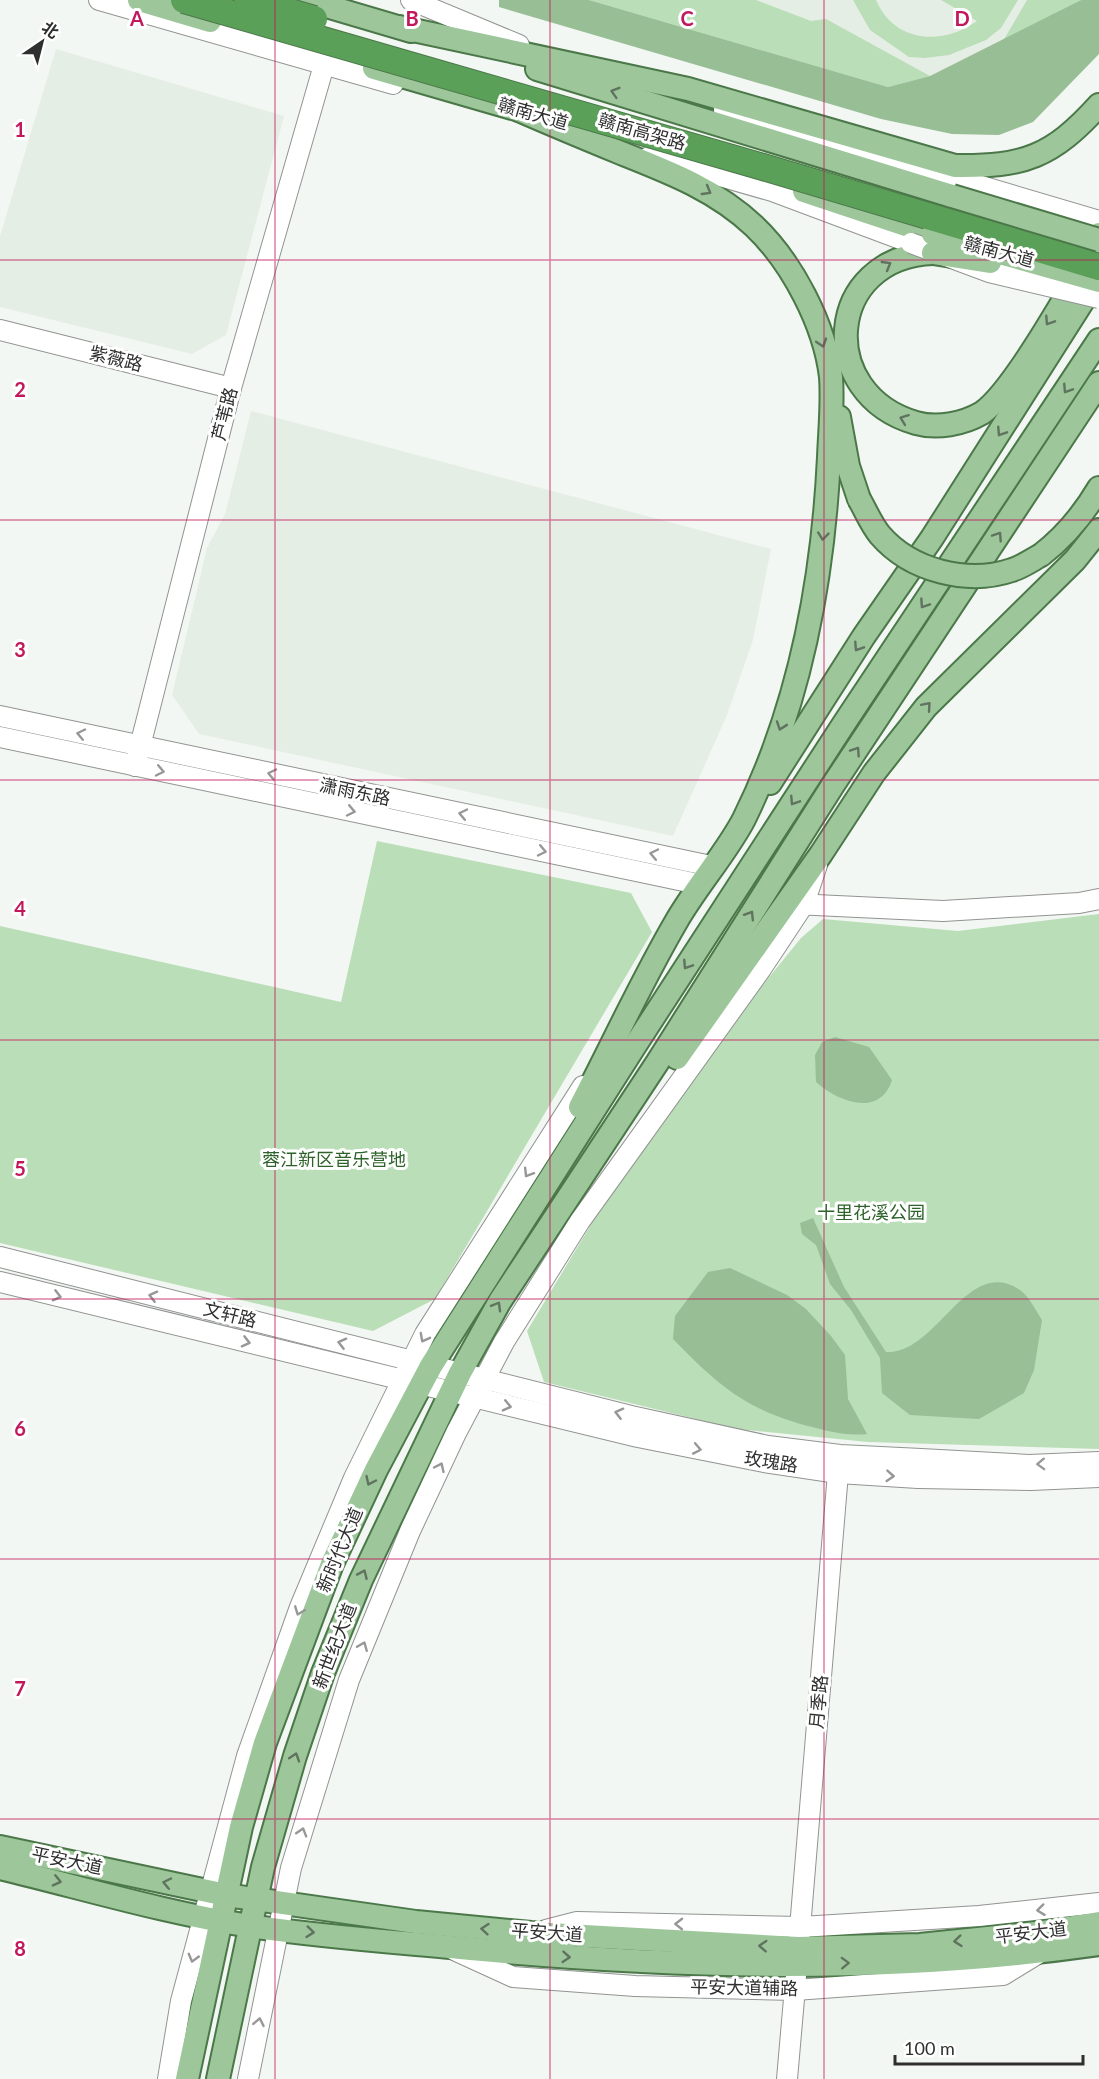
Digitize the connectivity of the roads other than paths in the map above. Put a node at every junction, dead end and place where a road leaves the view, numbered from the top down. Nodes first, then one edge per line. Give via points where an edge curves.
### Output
1 (99, 0) edge
2 (139, 0) edge
3 (184, 0) edge
4 (249, 0) edge
5 (306, 0) edge
6 (411, 0) edge
7 (399, 27) junction
8 (526, 47) junction
9 (583, 65) junction
10 (324, 66) junction
11 (1099, 92) edge
12 (1099, 105) edge
13 (519, 110) junction
14 (574, 134) junction
15 (954, 189) junction
16 (1099, 221) edge
17 (1099, 234) edge
18 (1099, 240) edge
19 (936, 247) junction
20 (1099, 252) edge
21 (1099, 267) edge
22 (1099, 280) edge
23 (1099, 298) edge
24 (0, 330) edge
25 (1099, 340) edge
26 (831, 377) junction
27 (1099, 383) edge
28 (231, 388) junction
29 (1099, 488) edge
30 (1099, 530) edge
31 (1099, 554) edge
32 (1002, 633) junction
33 (0, 716) edge
34 (0, 737) edge
35 (137, 756) junction
36 (833, 785) junction
37 (742, 822) junction
38 (821, 854) junction
39 (705, 875) junction
40 (1099, 899) edge
41 (795, 904) junction
42 (627, 1018) junction
43 (516, 1232) junction
44 (536, 1246) junction
45 (0, 1257) edge
46 (0, 1282) edge
47 (416, 1373) junction
48 (484, 1380) junction
49 (455, 1383) junction
50 (474, 1399) junction
51 (1099, 1462) edge
52 (839, 1464) junction
53 (1099, 1476) edge
54 (0, 1846) edge
55 (0, 1868) edge
56 (218, 1894) junction
57 (256, 1899) junction
58 (283, 1903) junction
59 (1099, 1903) edge
60 (979, 1916) junction
61 (212, 1918) junction
62 (1099, 1923) edge
63 (251, 1926) junction
64 (278, 1929) junction
65 (1037, 1943) junction
66 (1099, 1944) edge
67 (449, 1947) junction
68 (798, 1947) junction
69 (687, 1964) junction
70 (635, 1986) junction
71 (795, 1990) junction
72 (168, 2079) edge
73 (188, 2079) edge
74 (218, 2079) edge
75 (248, 2079) edge
76 (787, 2079) edge

1 - 10 street
2 - 13 main road, 赣南大道
3 - 21 highway, 赣南高架路, bridge
4 - 20 highway, 赣南高架路, bridge via 1051,242
5 - 7 main road, 赣南大道
6 - 8 street
7 - 9 main road
15 -> 7 main road, 赣南大道
8 - 9 street
8 - 11 street via 635,69 947,156 988,162 1028,153 1066,128
9 - 12 main road via 688,89 955,166 990,167 1023,162 1056,144
9 - 15 street
10 - 14 street
10 - 28 street, 芦苇路
13 - 14 main road
13 - 19 main road, 赣南大道 via 775,182
14 - 19 street, bridge via 772,191 911,243
14 -> 26 main road via 686,179 724,201 755,227 782,256 801,289
15 - 16 street
15 - 18 main road, 赣南大道, bridge
17 -> 19 main road via 1055,312 998,397 982,412 944,426 923,425 880,406 863,391 846,350 850,308 868,280 893,261
19 - 22 main road, bridge
19 - 23 street, bridge via 989,272
22 -> 37 main road
24 - 28 street, 紫薇路
25 -> 43 main road via 845,722
26 - 29 main road, bridge via 848,466 859,499 882,537 925,567 984,576 1013,570 1061,540 1083,516
26 -> 37 main road via 827,488 810,627 783,722
36 -> 27 main road
28 - 35 street, 芦苇路
30 - 32 main road via 1075,560
31 - 32 main road
38 -> 32 main road via 874,773 926,707
35 -> 33 street, 潇雨东路
34 - 35 street, 潇雨东路
35 - 39 street, 潇雨东路
36 - 38 main road
44 -> 36 main road
37 - 39 main road
38 - 41 main road
39 - 42 main road via 674,925
40 - 41 street via 943,910
41 - 44 main road
41 - 48 street via 761,969 579,1221
42 - 43 main road
42 -> 47 street via 425,1334
43 - 47 main road, 新时代大道
49 -> 44 main road, 新世纪大道
47 -> 45 street, 文轩路
46 -> 47 street, 文轩路
47 - 49 street, 文轩路
47 -> 56 main road, 新时代大道 via 332,1564 265,1743
48 - 49 street, 玫瑰路
48 - 50 street
52 -> 48 street, 玫瑰路
49 - 50 street, 玫瑰路
57 -> 49 main road, 新世纪大道 via 273,1829 323,1673 361,1580
50 -> 52 street, 玫瑰路 via 764,1462
58 -> 50 street via 349,1680 410,1531
51 -> 52 street, 玫瑰路
52 -> 53 street, 玫瑰路 via 918,1478 1019,1480
52 - 68 street, 月季路
56 -> 54 main road, 平安大道
55 -> 61 main road, 平安大道
56 - 57 main road, 平安大道
56 - 61 main road
57 - 58 main road, 平安大道
57 - 63 main road, 新世纪大道
58 - 64 street
68 -> 58 main road, 平安大道 via 531,1933
59 -> 60 street
60 - 65 street
60 - 68 street
61 - 63 main road, 平安大道
61 -> 72 street via 181,2001
61 - 73 main road
62 - 65 main road, 平安大道
63 - 64 main road, 平安大道
63 - 74 main road, 新世纪大道
64 -> 67 main road, 平安大道
75 -> 64 street
65 - 66 main road, 平安大道
65 - 68 main road, 平安大道
65 - 71 street, 平安大道辅路 via 1003,1975
67 -> 69 main road, 平安大道
67 - 70 street, 平安大道辅路 via 513,1977
68 - 69 main road, 平安大道
68 - 71 street, 月季路
69 - 70 street
70 - 71 street, 平安大道辅路
71 - 76 street, 月季路

